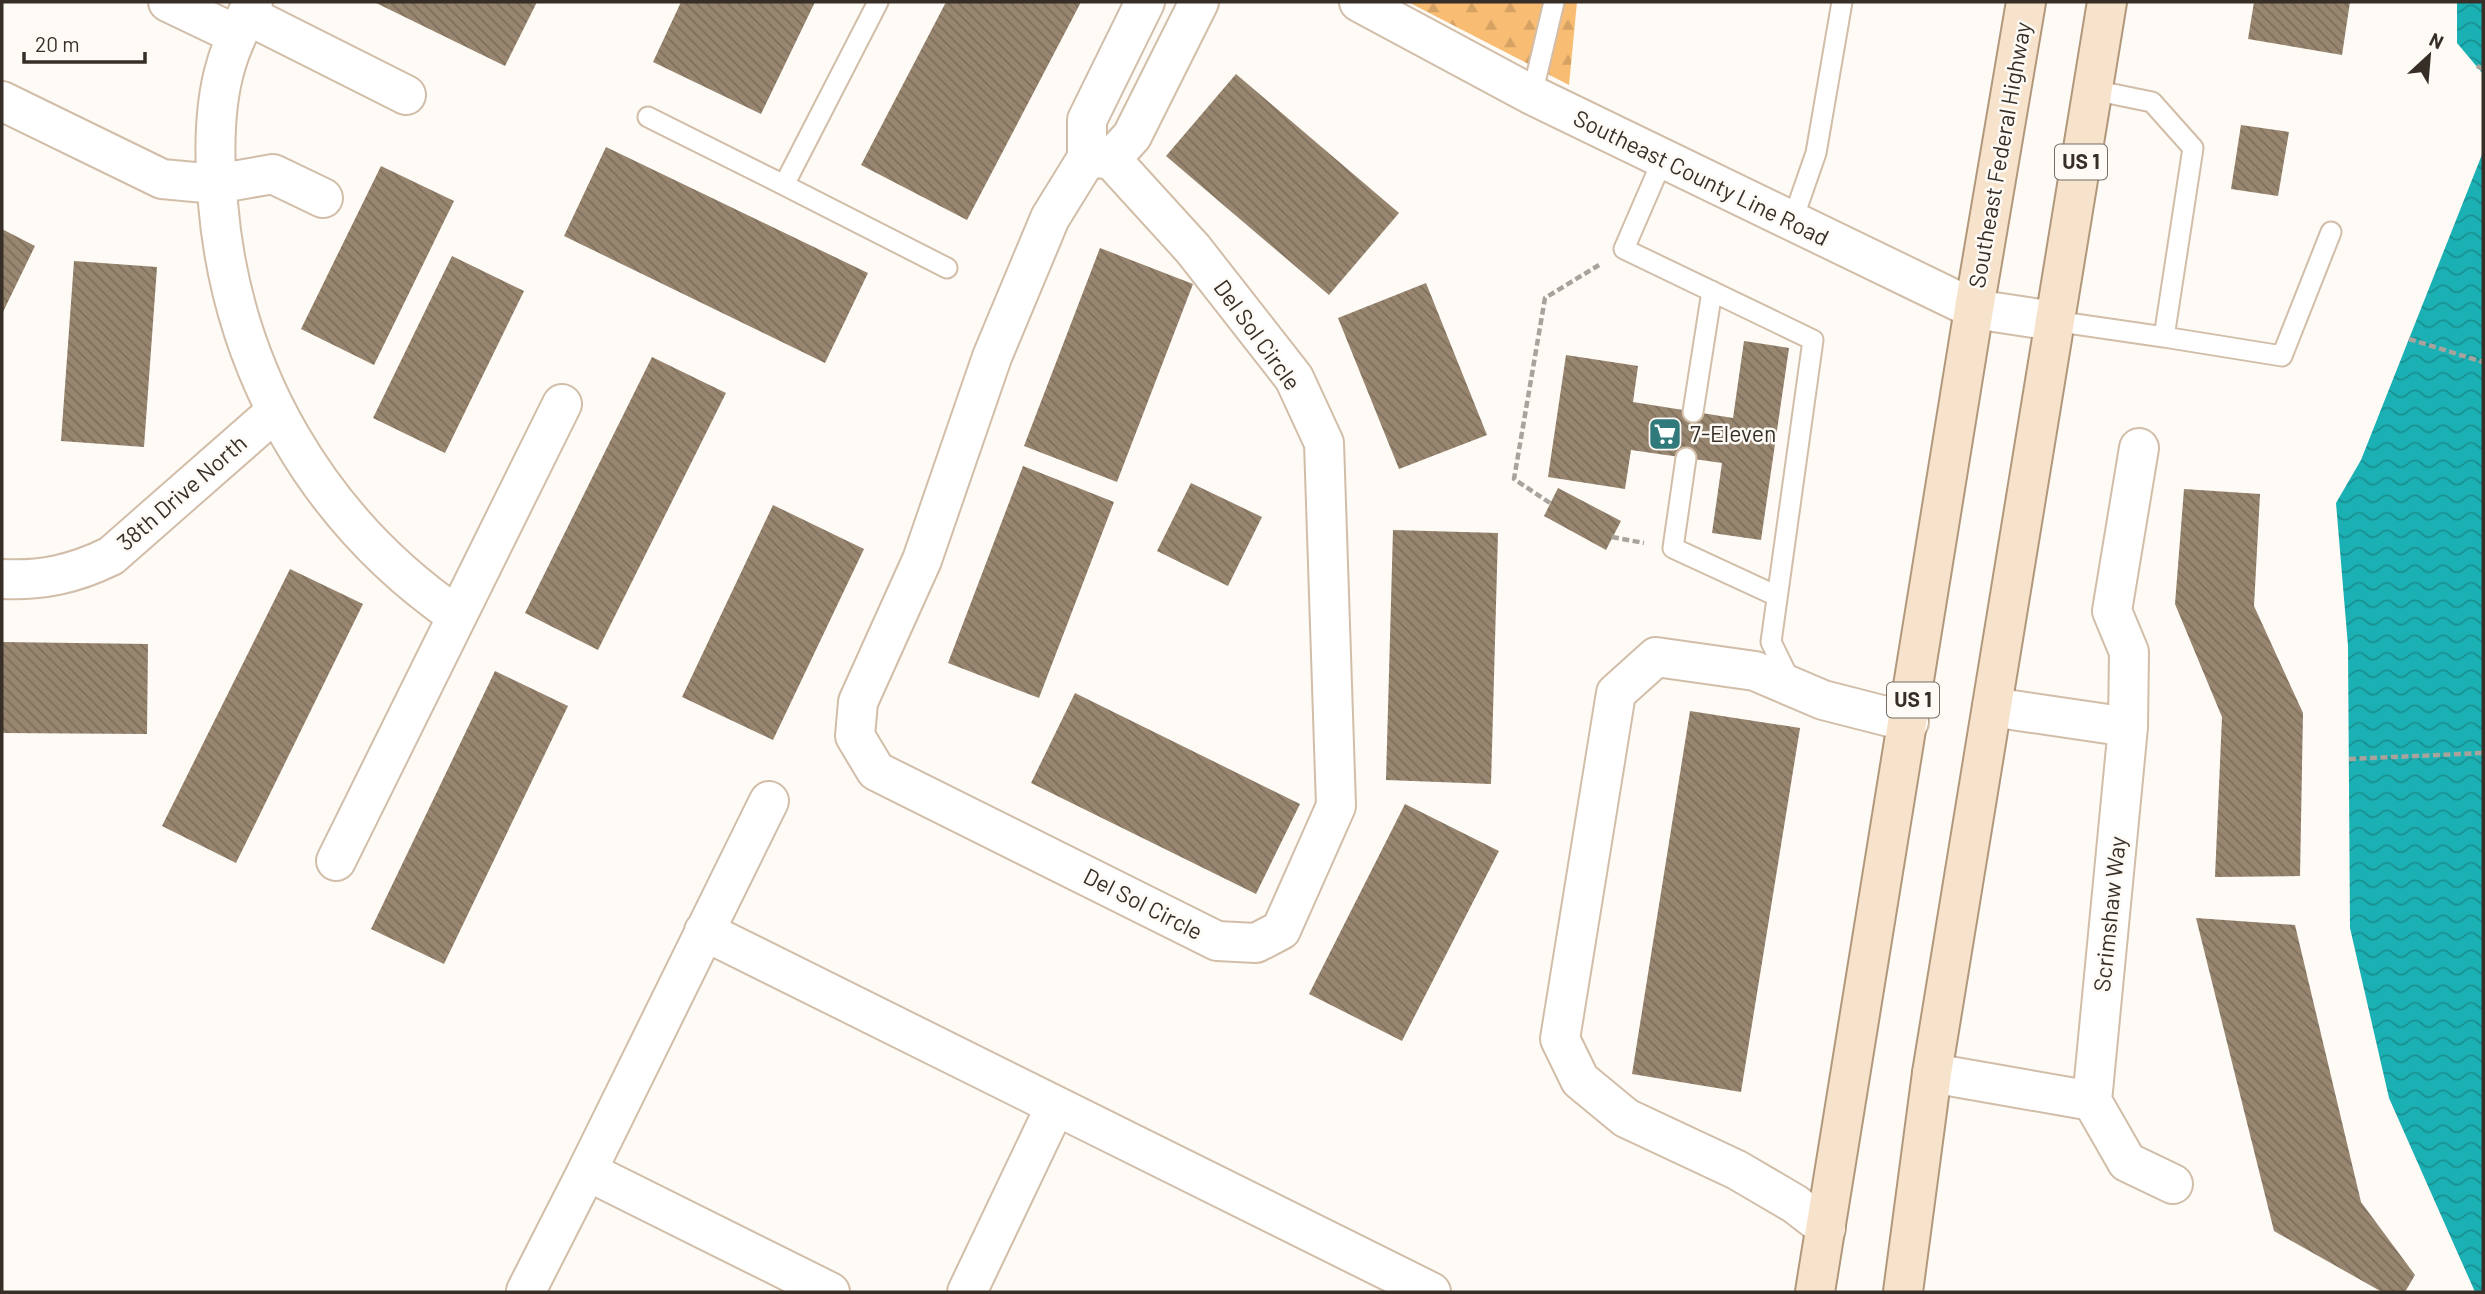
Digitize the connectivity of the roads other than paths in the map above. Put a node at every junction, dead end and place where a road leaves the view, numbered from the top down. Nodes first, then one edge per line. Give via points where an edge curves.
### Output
1 (168, 2) edge
2 (878, 2) edge
3 (1145, 2) edge
4 (1199, 2) edge
5 (1359, 2) edge
6 (1554, 2) edge
7 (1842, 2) edge
8 (2026, 2) edge
9 (2107, 2) edge
10 (246, 17) edge
11 (1115, 64) junction
12 (1158, 83) junction
13 (2093, 90) junction
14 (407, 95) dead end
15 (1532, 95) junction
16 (2, 101) edge
17 (648, 117) dead end
18 (1099, 158) junction
19 (1662, 161) junction
20 (216, 184) junction
21 (784, 185) junction
22 (323, 198) dead end
23 (1792, 222) junction
24 (2331, 232) dead end
25 (947, 268) dead end
26 (1712, 291) junction
27 (1974, 309) junction
28 (2054, 321) junction
29 (2164, 337) junction
30 (562, 404) dead end
31 (275, 412) junction
32 (1693, 412) dead end
33 (2139, 447) dead end
34 (1686, 458) dead end
35 (2, 579) edge
36 (1777, 596) junction
37 (457, 616) junction
38 (1794, 688) junction
39 (1992, 708) junction
40 (1909, 722) junction
41 (2128, 727) junction
42 (769, 801) dead end
43 (335, 861) dead end
44 (704, 931) junction
45 (1932, 1073) junction
46 (2092, 1101) junction
47 (1055, 1107) junction
48 (587, 1171) junction
49 (2173, 1184) dead end
50 (1826, 1228) junction
51 (1389, 1283) edge
52 (526, 1291) edge
53 (830, 1292) edge
54 (967, 1292) edge
55 (1431, 1292) edge
56 (1815, 1292) edge
57 (1903, 1292) edge

1 - 10 street
2 - 21 lane
3 - 11 street
4 - 12 street, Del Sol Circle
5 - 15 street, Southeast County Line Road
6 - 15 lane
7 - 23 lane via 1816,153
8 - 27 main road, Southeast Federal Highway / US 1
9 - 13 main road, US 1
10 - 14 street
10 - 20 street via 225,66
11 - 12 street
11 - 18 street via 1087,120
12 - 18 street, Del Sol Circle via 1132,136
13 - 28 main road, US 1
13 - 29 lane via 2152,102 2193,148
15 - 19 street, Southeast County Line Road
16 - 20 street via 162,179
17 - 21 lane
18 - 18 street, Del Sol Circle via 1194,249 1294,378 1324,443 1336,806 1281,930 1256,943 1217,941 876,771 855,736 858,702 922,560 992,356 1050,218
19 - 23 street, Southeast County Line Road
19 - 26 lane via 1624,249
20 - 22 street via 273,174
20 - 31 street via 221,244 236,313
21 - 25 lane
23 - 27 street, Southeast County Line Road
24 - 29 lane via 2282,356
26 - 32 lane
26 - 36 lane via 1813,340
27 - 28 street, Southeast County Line Road
27 - 40 main road, US 1
28 - 29 lane
28 - 39 main road, US 1
30 - 37 street
31 - 35 street, 38th Drive North via 110,556 55,577
31 - 37 street via 327,495 374,549
33 - 41 street, Scrimshaw Way via 2112,611 2129,652
34 - 36 lane via 1673,548
36 - 38 lane via 1771,642
37 - 43 street
38 - 40 street
38 - 50 street via 1755,671 1656,657 1616,693 1560,1039 1580,1080 1626,1118 1719,1161 1795,1204
39 - 41 street
39 - 45 main road, US 1
40 - 50 main road, US 1
41 - 46 street, Scrimshaw Way
42 - 44 street
44 - 47 street
44 - 48 street
45 - 46 street
45 - 57 main road, US 1
46 - 49 street via 2127,1162
47 - 51 street
47 - 54 street
48 - 52 street
48 - 53 street
50 - 56 main road, US 1
51 - 55 street

